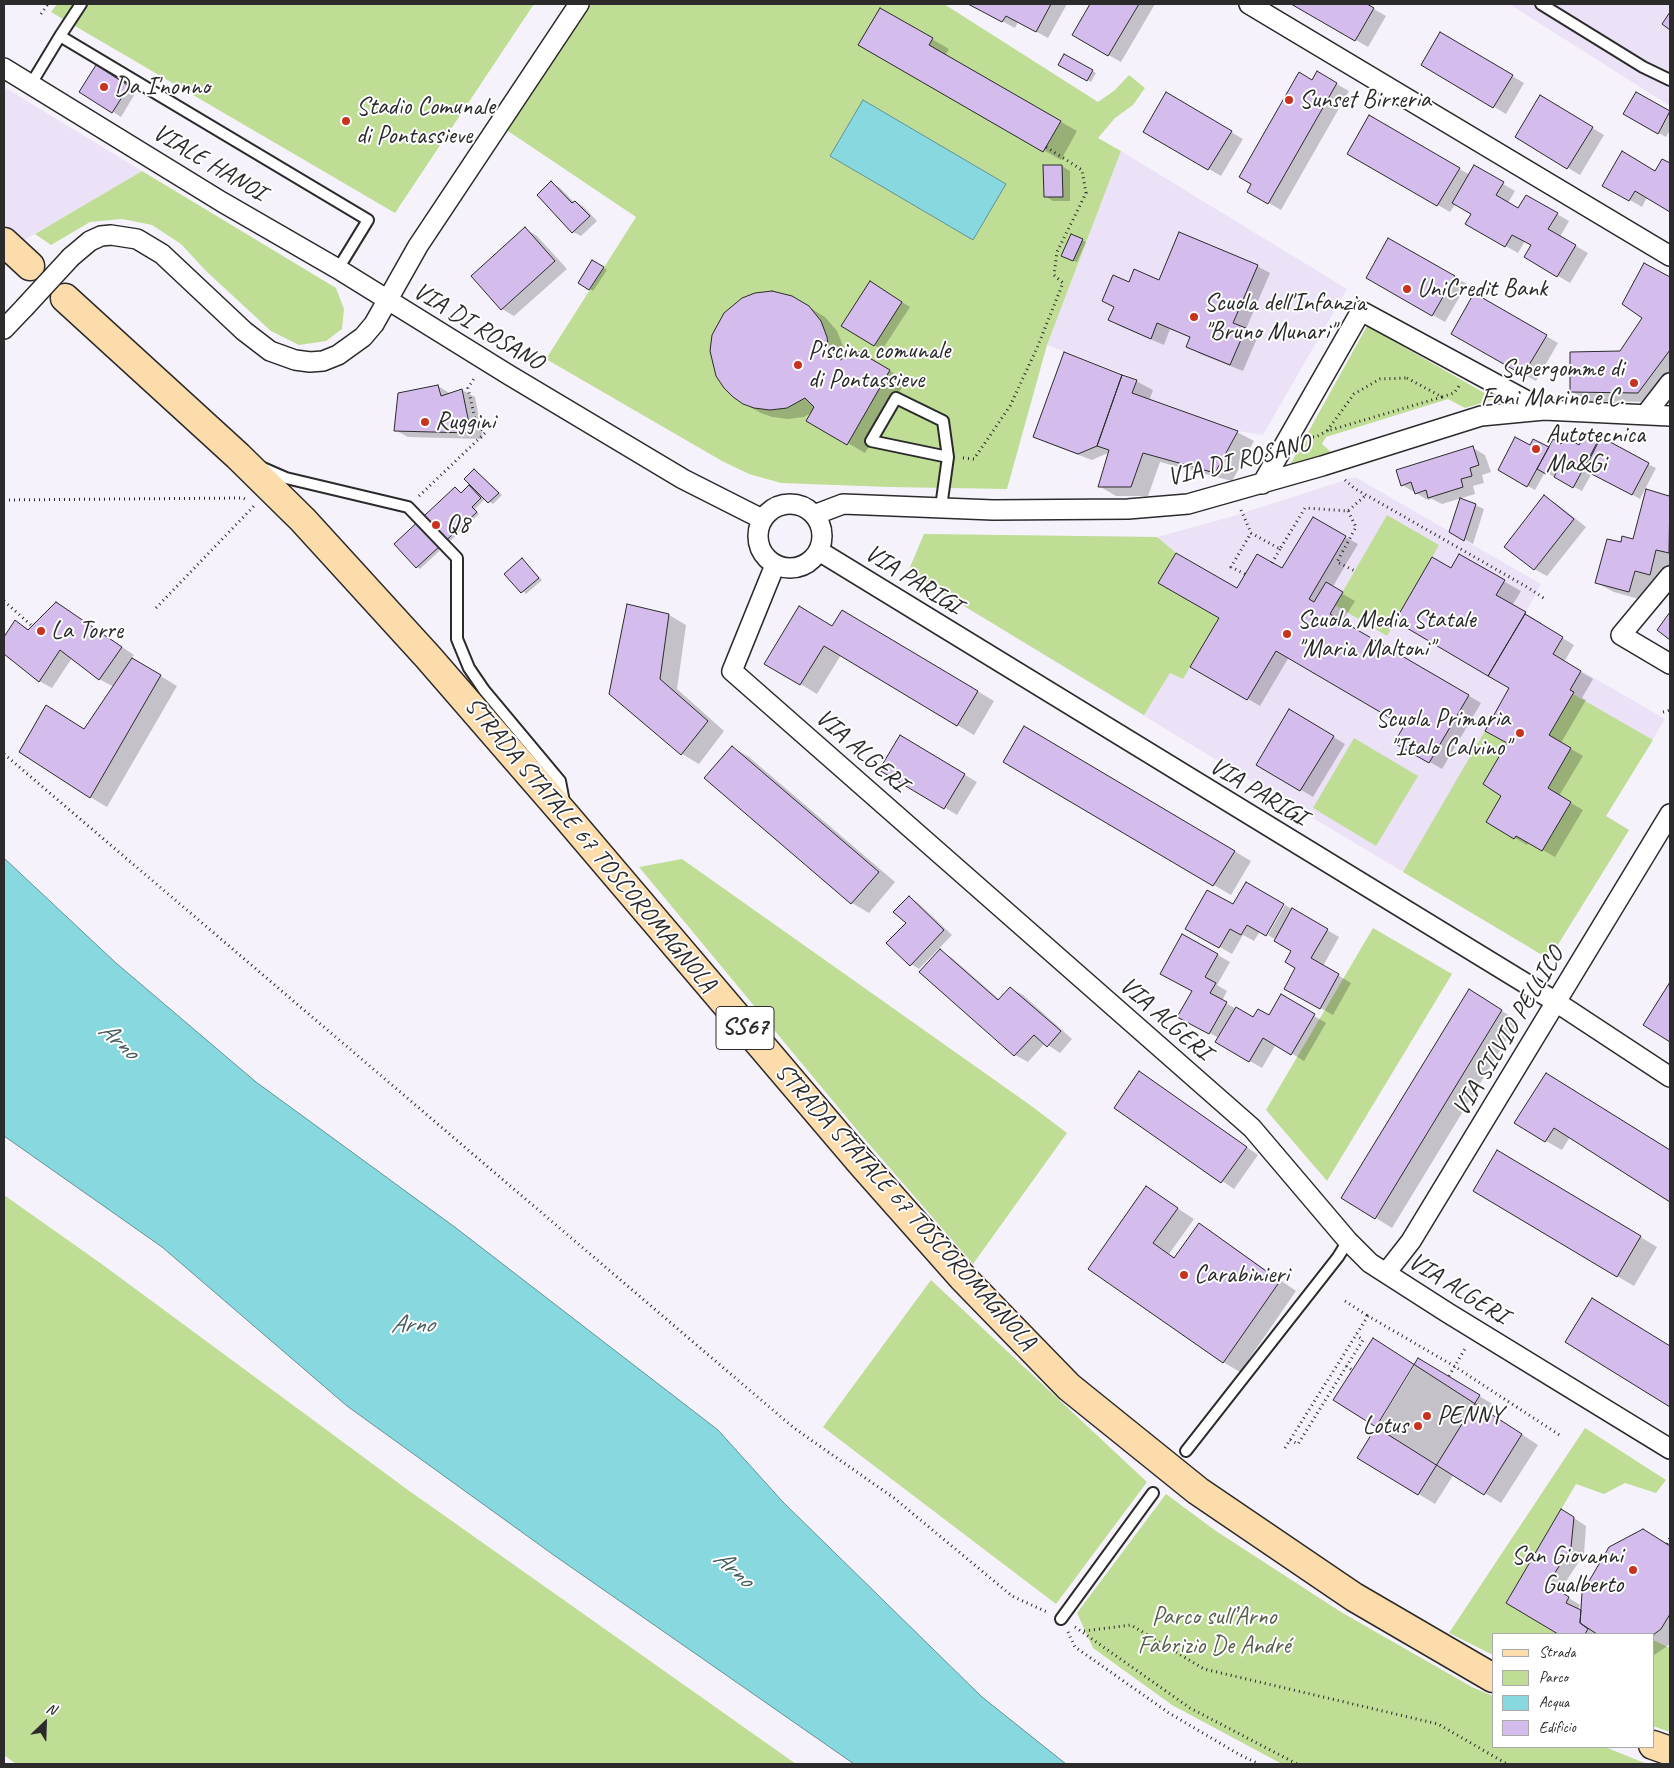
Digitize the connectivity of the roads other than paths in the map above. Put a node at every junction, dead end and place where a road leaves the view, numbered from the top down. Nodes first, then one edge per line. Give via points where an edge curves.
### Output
1 (81, 4) edge
2 (579, 4) edge
3 (1249, 4) edge
4 (1541, 4) edge
5 (60, 36) junction
6 (4, 68) edge
7 (1670, 80) edge
8 (31, 84) junction
9 (4, 242) edge
10 (1670, 256) edge
11 (30, 266) dead end
12 (338, 269) junction
13 (65, 298) dead end
14 (388, 301) junction
15 (4, 329) edge
16 (1670, 382) edge
17 (1544, 410) junction
18 (1646, 414) junction
19 (1670, 416) edge
20 (238, 456) junction
21 (948, 457) junction
22 (1262, 484) junction
23 (940, 507) junction
24 (814, 515) junction
25 (762, 520) junction
26 (819, 551) junction
27 (775, 565) junction
28 (1670, 576) edge
29 (1670, 664) edge
30 (1670, 814) edge
31 (566, 816) junction
32 (1556, 1002) junction
33 (1670, 1077) edge
34 (1348, 1241) junction
35 (1378, 1268) junction
36 (1670, 1448) edge
37 (1186, 1451) dead end
38 (1153, 1493) dead end
39 (1061, 1619) road end
40 (1492, 1677) edge
41 (1654, 1745) edge
42 (1670, 1751) edge

1 - 5 lane
2 - 14 street via 418,246
3 - 10 street
4 - 7 lane via 1643,67
5 - 8 lane
5 - 12 lane via 368,220
6 - 8 street, VIALE HANOI
8 - 12 street, VIALE HANOI
9 - 11 main road
12 - 14 street, VIALE HANOI
13 - 20 main road, STRADA STATALE 67 TOSCOROMAGNOLA / SS67
14 - 15 street, VIA DI ROSANO, bridge via 374,324 352,347 323,361 295,360 270,351 256,341 162,254 144,243 111,235 85,244
14 - 25 street, VIA DI ROSANO via 683,479
16 - 18 street
17 - 18 street, VIA DI ROSANO
17 - 22 street, VIA DI ROSANO via 1481,416
17 - 22 street via 1361,311
18 - 19 street, VIA DI ROSANO
20 - 31 main road, STRADA STATALE 67 TOSCOROMAGNOLA / SS67 via 303,520 428,657
20 - 31 lane via 286,478 408,507 457,558 457,638 468,668 560,781
21 - 21 lane via 943,421 896,398 871,441
21 - 23 lane
22 - 23 street, VIA DI ROSANO via 1188,504 1128,509
23 - 24 street, VIA DI ROSANO via 843,504
24 - 25 street via 800,506 783,505
24 - 26 street via 821,529
25 - 27 street via 758,541 767,559
26 - 27 street via 802,566 784,568
26 - 32 street, VIA PARIGI
27 - 34 street, VIA ALGERI via 732,671 1252,1128
28 - 29 street via 1621,635
30 - 32 street, VIA SILVIO PELLICO
31 - 40 main road, STRADA STATALE 67 TOSCOROMAGNOLA / SS67 via 881,1186 963,1278 1069,1387 1198,1491 1354,1597
32 - 33 street, VIA PARIGI
32 - 35 street, VIA SILVIO PELLICO via 1412,1241
34 - 35 street, VIA ALGERI
34 - 37 lane
35 - 36 street, VIA ALGERI
38 - 39 lane
41 - 42 main road

